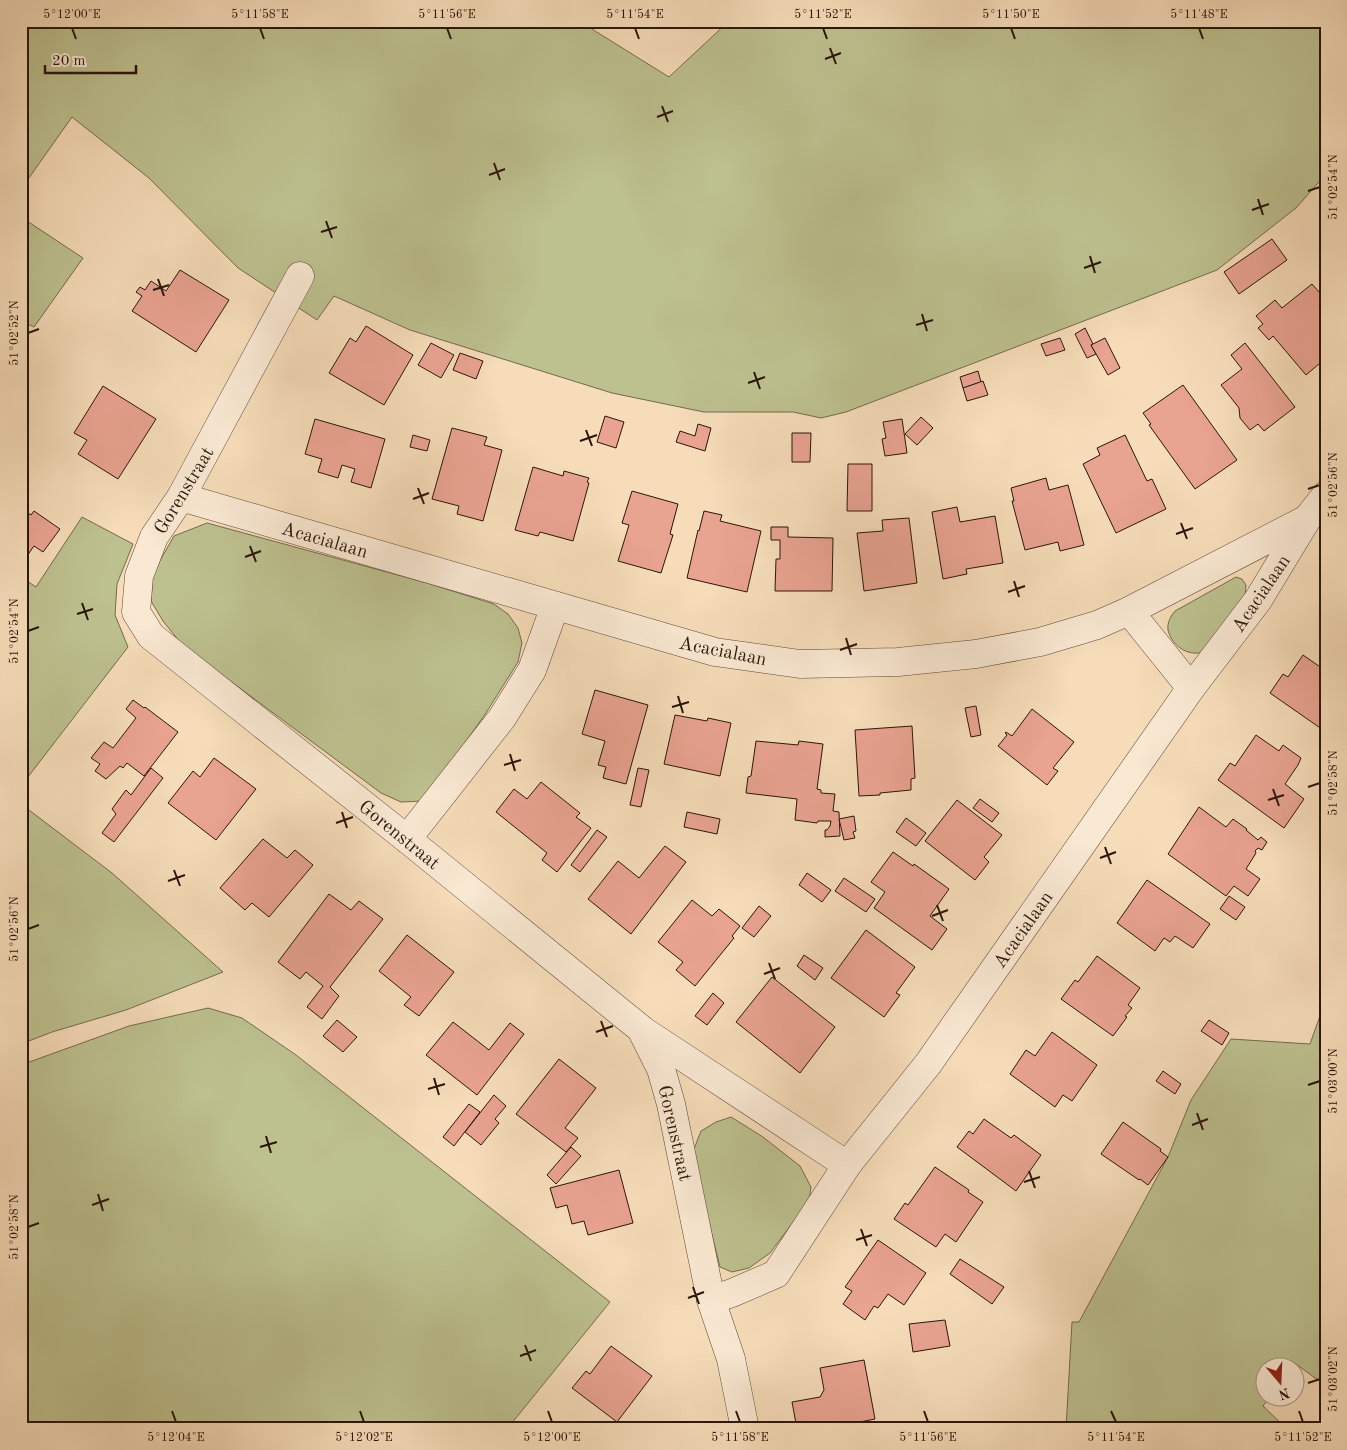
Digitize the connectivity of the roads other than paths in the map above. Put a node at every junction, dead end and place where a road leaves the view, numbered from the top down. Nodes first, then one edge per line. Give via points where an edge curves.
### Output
1 (300, 276) dead end
2 (1326, 495) edge
3 (182, 497) junction
4 (1307, 519) junction
5 (555, 606) junction
6 (1129, 611) junction
7 (1191, 688) junction
8 (407, 839) junction
9 (641, 1029) junction
10 (847, 1165) junction
11 (711, 1300) junction
12 (745, 1429) edge

1 - 3 street, Gorenstraat
2 - 4 street, Acacialaan
3 - 5 street, Acacialaan
3 - 8 street, Gorenstraat via 154,537 139,576 136,612 151,636
4 - 6 street, Acacialaan
4 - 7 street, Acacialaan via 1258,600
5 - 6 street, Acacialaan via 715,652 800,664 898,662 976,654 1040,642 1097,625
5 - 8 street via 532,670 502,718
6 - 7 street
7 - 10 street, Acacialaan via 928,1064
8 - 9 street, Gorenstraat
9 - 10 street
9 - 11 street, Gorenstraat via 661,1069 671,1104
10 - 11 street, Acacialaan via 776,1274
11 - 12 street, Gorenstraat via 731,1360

